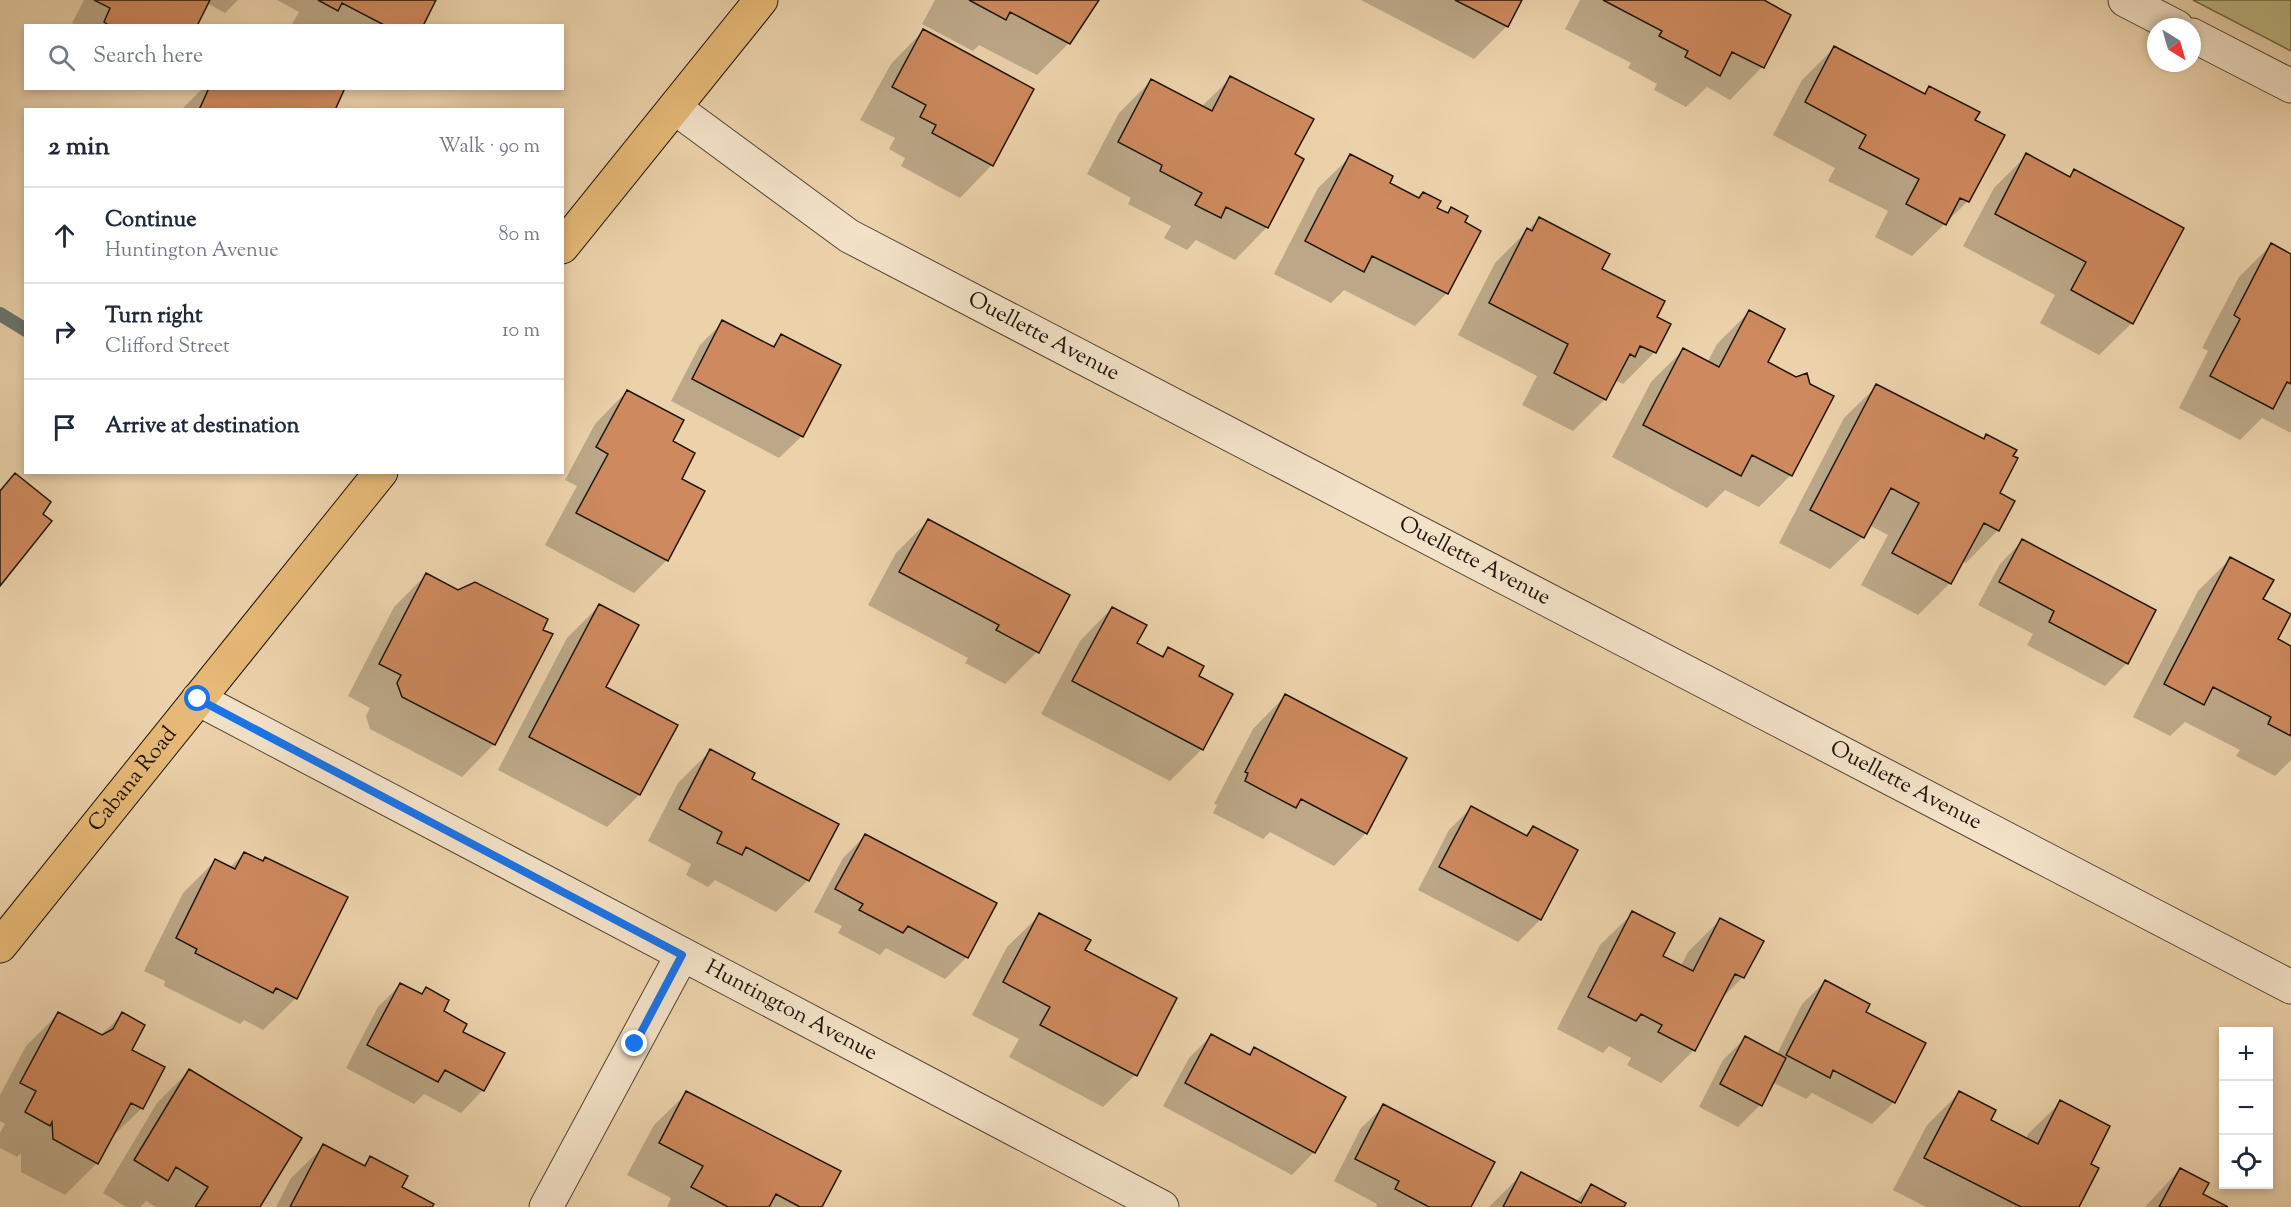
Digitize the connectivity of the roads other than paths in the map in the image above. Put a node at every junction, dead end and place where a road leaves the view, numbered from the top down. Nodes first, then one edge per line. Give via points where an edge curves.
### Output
1 (761, 0) edge
2 (2125, 0) edge
3 (2160, 18) edge
4 (2201, 40) edge
5 (2291, 87) edge
6 (675, 108) junction
7 (564, 245) edge
8 (379, 474) edge
9 (198, 699) junction
10 (0, 946) edge
11 (682, 955) junction
12 (2291, 987) edge
13 (546, 1207) edge
14 (1162, 1207) edge

1 - 6 main road
2 - 3 street
4 - 5 street
6 - 7 main road
6 - 12 street, Ouellette Avenue via 849,236
8 - 9 main road, Cabana Road
9 - 10 main road, Cabana Road
9 - 11 street, Huntington Avenue
11 - 13 street
11 - 14 street, Huntington Avenue

